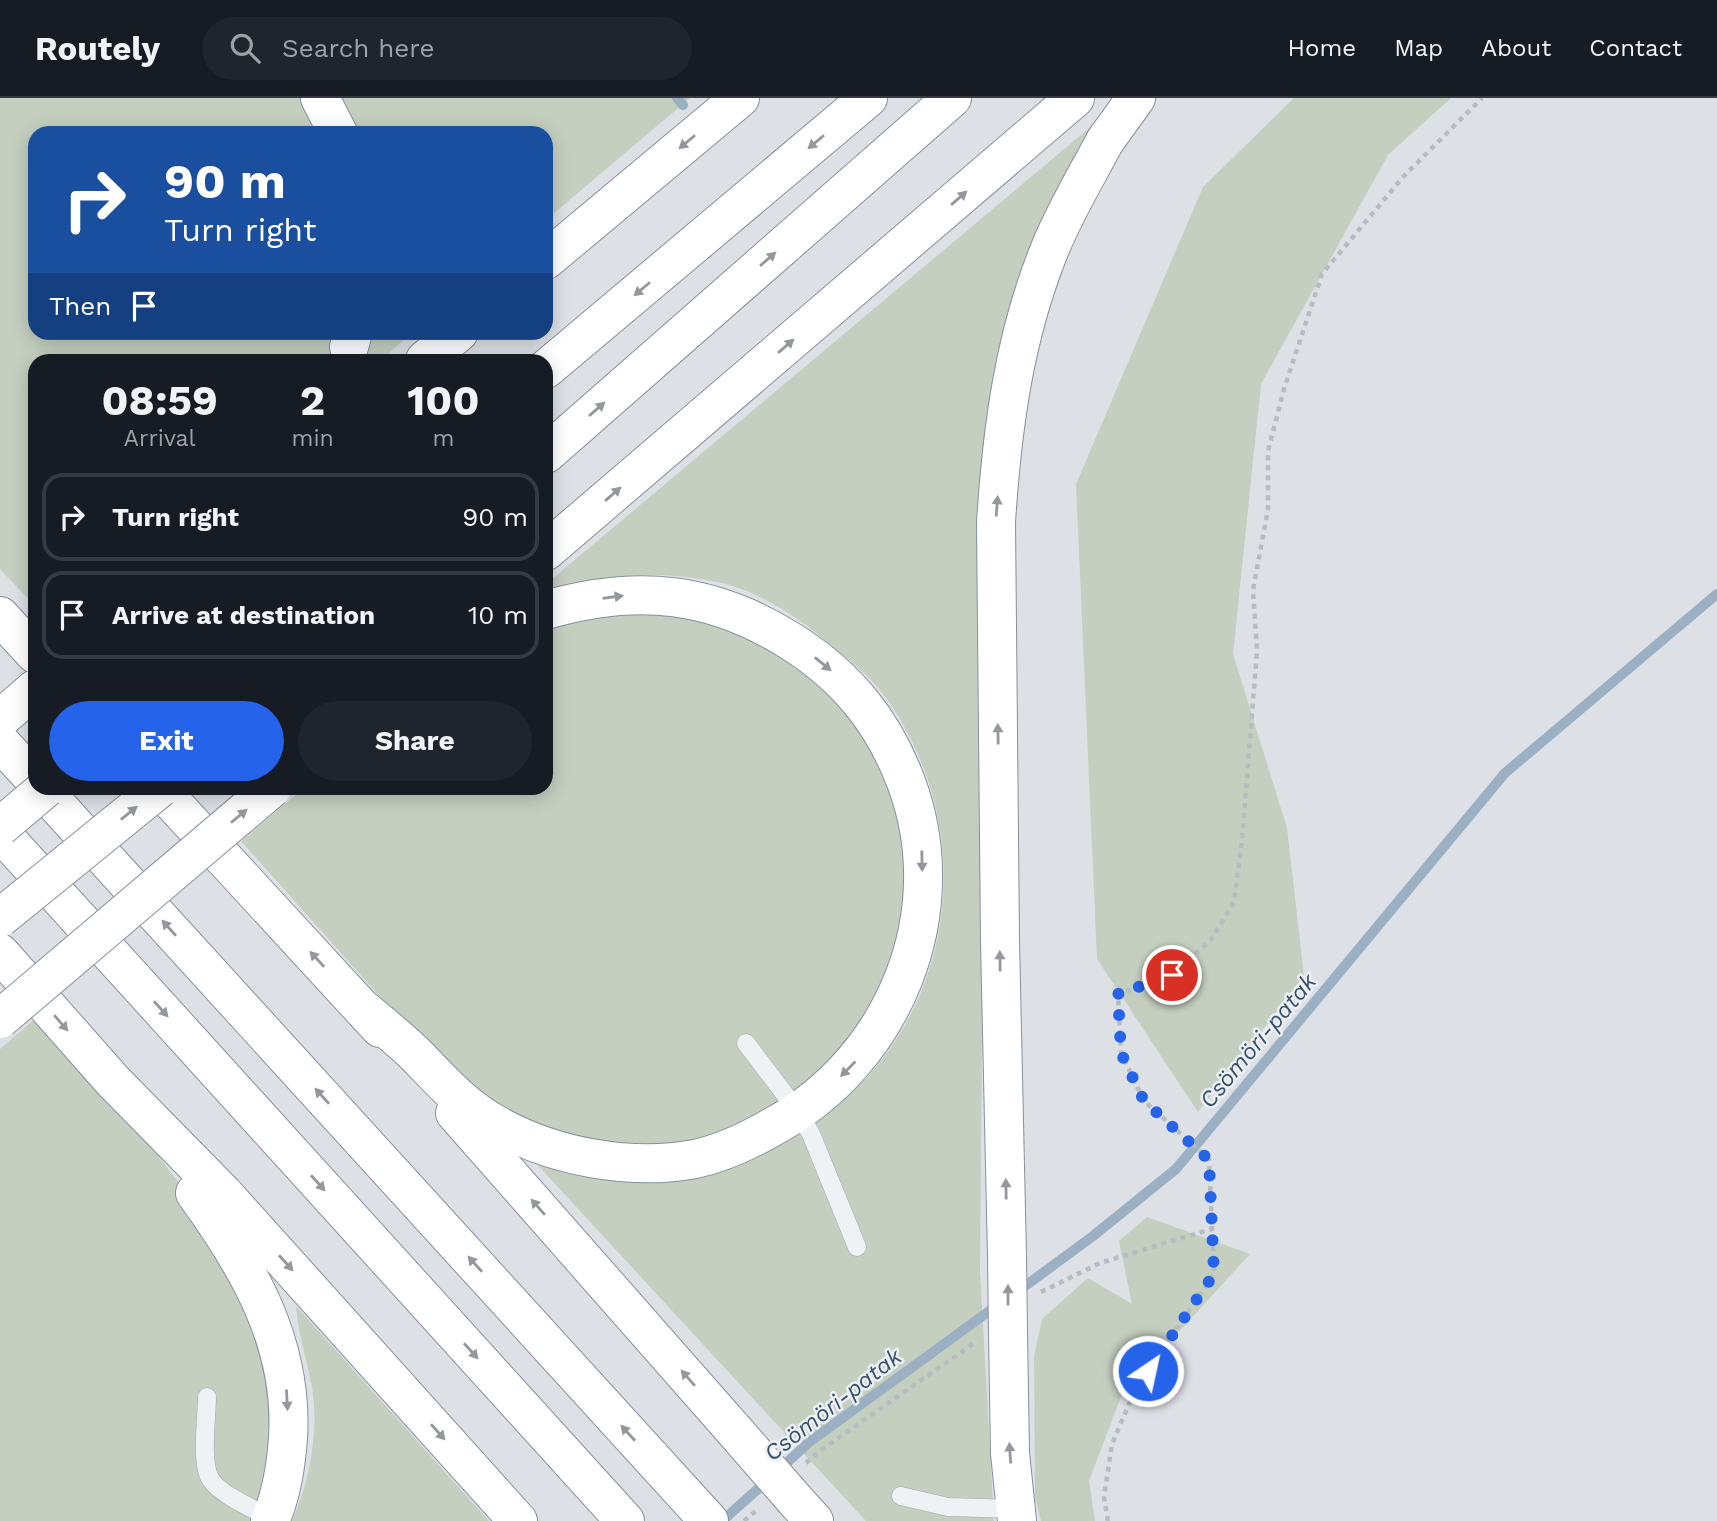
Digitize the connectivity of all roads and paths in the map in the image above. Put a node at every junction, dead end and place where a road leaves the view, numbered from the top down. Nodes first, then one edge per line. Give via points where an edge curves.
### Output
1 (320, 98) edge
2 (740, 98) edge
3 (868, 98) edge
4 (952, 98) edge
5 (1075, 98) edge
6 (1136, 98) edge
7 (1482, 98) edge
8 (334, 126) edge
9 (553, 254) edge
10 (449, 340) edge
11 (432, 354) edge
12 (553, 363) edge
13 (553, 448) edge
14 (553, 545) edge
15 (553, 608) edge
16 (0, 616) edge
17 (28, 646) edge
18 (28, 696) edge
19 (0, 719) edge
20 (0, 741) edge
21 (28, 772) edge
22 (36, 795) edge
23 (50, 795) edge
24 (150, 795) edge
25 (165, 795) edge
26 (264, 795) edge
27 (0, 829) edge
28 (0, 918) edge
29 (0, 953) edge
30 (363, 1009) junction
31 (0, 1019) edge
32 (746, 1042) dead end
33 (113, 1081) junction
34 (799, 1113) junction
35 (1212, 1229) junction
36 (857, 1247) dead end
37 (1041, 1291) dead end
38 (970, 1346) dead end
39 (207, 1397) dead end
40 (821, 1450) dead end
41 (901, 1496) dead end
42 (804, 1511) edge
43 (1016, 1515) edge
44 (272, 1520) edge
45 (518, 1521) edge
46 (625, 1521) edge
47 (709, 1521) edge
48 (1108, 1521) edge

1 - 8 highway
2 -> 9 highway
3 -> 12 highway
13 -> 4 highway
14 -> 5 highway
43 -> 6 highway, bridge via 1010,1453 1000,941 996,522 1001,454 1011,380 1050,249 1105,141
7 - 35 path via 1403,177 1322,274 1268,451 1268,509 1253,590 1257,651 1234,902 1211,940 1172,975 1118,994 1121,1053 1144,1101 1209,1160
10 - 11 highway
15 -> 34 highway via 628,595 680,596 720,605 807,651 838,677 890,742 916,809 923,854 922,910 914,949 901,989 881,1027 856,1062
16 - 17 highway
18 - 19 highway
20 - 21 highway
22 - 27 highway, bridge
47 -> 23 highway
28 -> 24 highway, bridge
30 -> 25 highway
31 -> 26 highway, bridge
27 -> 46 highway
29 -> 33 highway
30 - 34 highway via 470,1110 525,1139 581,1156 639,1163 696,1158 753,1138
42 -> 30 highway, bridge
32 - 34 lane
33 -> 44 highway via 244,1265 275,1333 288,1390 289,1429 281,1492
33 -> 45 highway via 224,1194
34 - 36 lane
35 - 37 path via 1100,1263
35 - 48 path via 1214,1274 1135,1390 1112,1444 1104,1497
38 - 40 path
39 - 44 lane via 206,1455 211,1480
41 - 43 lane

